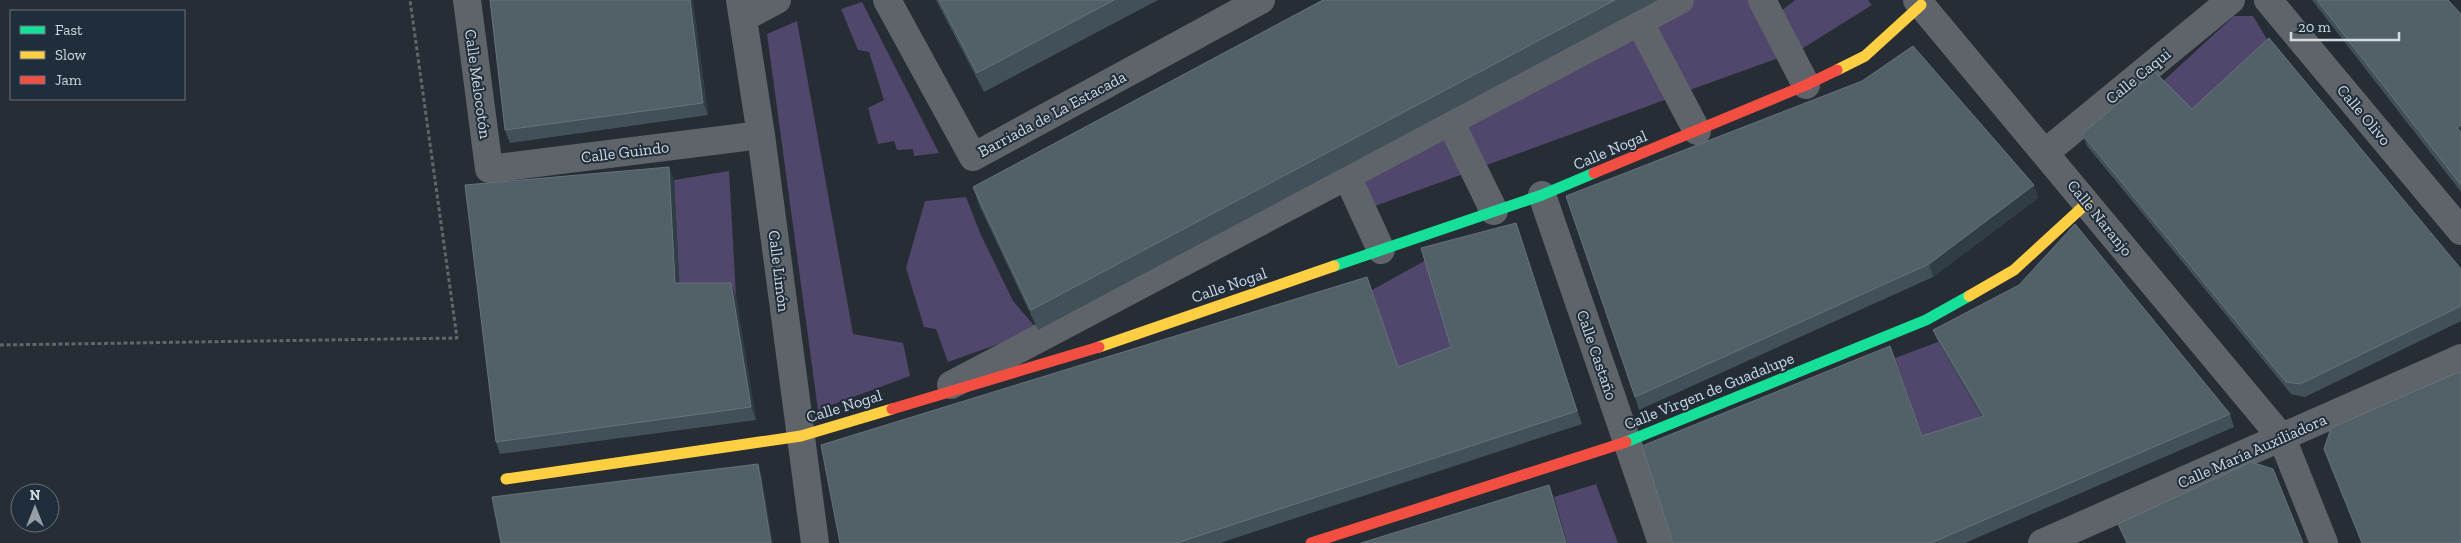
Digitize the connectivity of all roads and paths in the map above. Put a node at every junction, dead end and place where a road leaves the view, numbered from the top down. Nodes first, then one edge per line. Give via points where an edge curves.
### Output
1 (410, 0) edge
2 (467, 0) edge
3 (777, 0) edge
4 (887, 0) edge
5 (1261, 0) edge
6 (1680, 0) edge
7 (2231, 0) edge
8 (2268, 0) edge
9 (1919, 2) edge
10 (1772, 4) edge
11 (742, 9) edge
12 (1639, 21) junction
13 (1806, 85) junction
14 (1450, 121) junction
15 (1697, 131) junction
16 (762, 136) junction
17 (2046, 152) junction
18 (489, 169) joint
19 (1347, 176) junction
20 (1542, 196) junction
21 (2087, 203) junction
22 (1494, 212) junction
23 (2461, 231) edge
24 (1381, 250) junction
25 (0, 345) edge
26 (2461, 358) edge
27 (922, 400) junction
28 (801, 436) junction
29 (2282, 438) junction
30 (1627, 442) junction
31 (506, 479) dead end
32 (2048, 542) edge
33 (815, 543) edge
34 (1310, 543) edge
35 (1662, 543) edge
36 (2324, 543) edge

1 - 25 path via 457,338
2 - 18 street, Calle Melocotón
3 - 11 street
4 - 5 street, Barriada de La Estacada via 973,157
6 - 12 street
7 - 17 street, Calle Caqui
8 - 23 street, Calle Olivo
9 - 13 street, Calle Nogal via 1866,56
9 - 17 street, Calle Naranjo
10 - 13 street
11 - 16 street, Calle Limón
12 - 14 street
12 - 15 street
13 - 15 street, Calle Nogal
14 - 19 street
14 - 22 street
15 - 20 street, Calle Nogal
16 - 18 street, Calle Guindo
16 - 28 street, Calle Limón
17 - 21 street, Calle Naranjo
19 - 24 street
19 - 27 street
20 - 22 street, Calle Nogal
20 - 30 street, Calle Castaño
21 - 29 street, Calle Naranjo
21 - 30 street, Calle Virgen de Guadalupe via 2014,270 1926,320
22 - 24 street, Calle Nogal
24 - 27 street, Calle Nogal via 1090,350
26 - 29 street, Calle María Auxiliadora
27 - 28 street, Calle Nogal
28 - 31 street, Calle Nogal
28 - 33 street, Calle Limón
29 - 32 street, Calle María Auxiliadora
29 - 36 street, Calle Naranjo
30 - 34 street, Calle Virgen de Guadalupe
30 - 35 street, Calle Castaño

